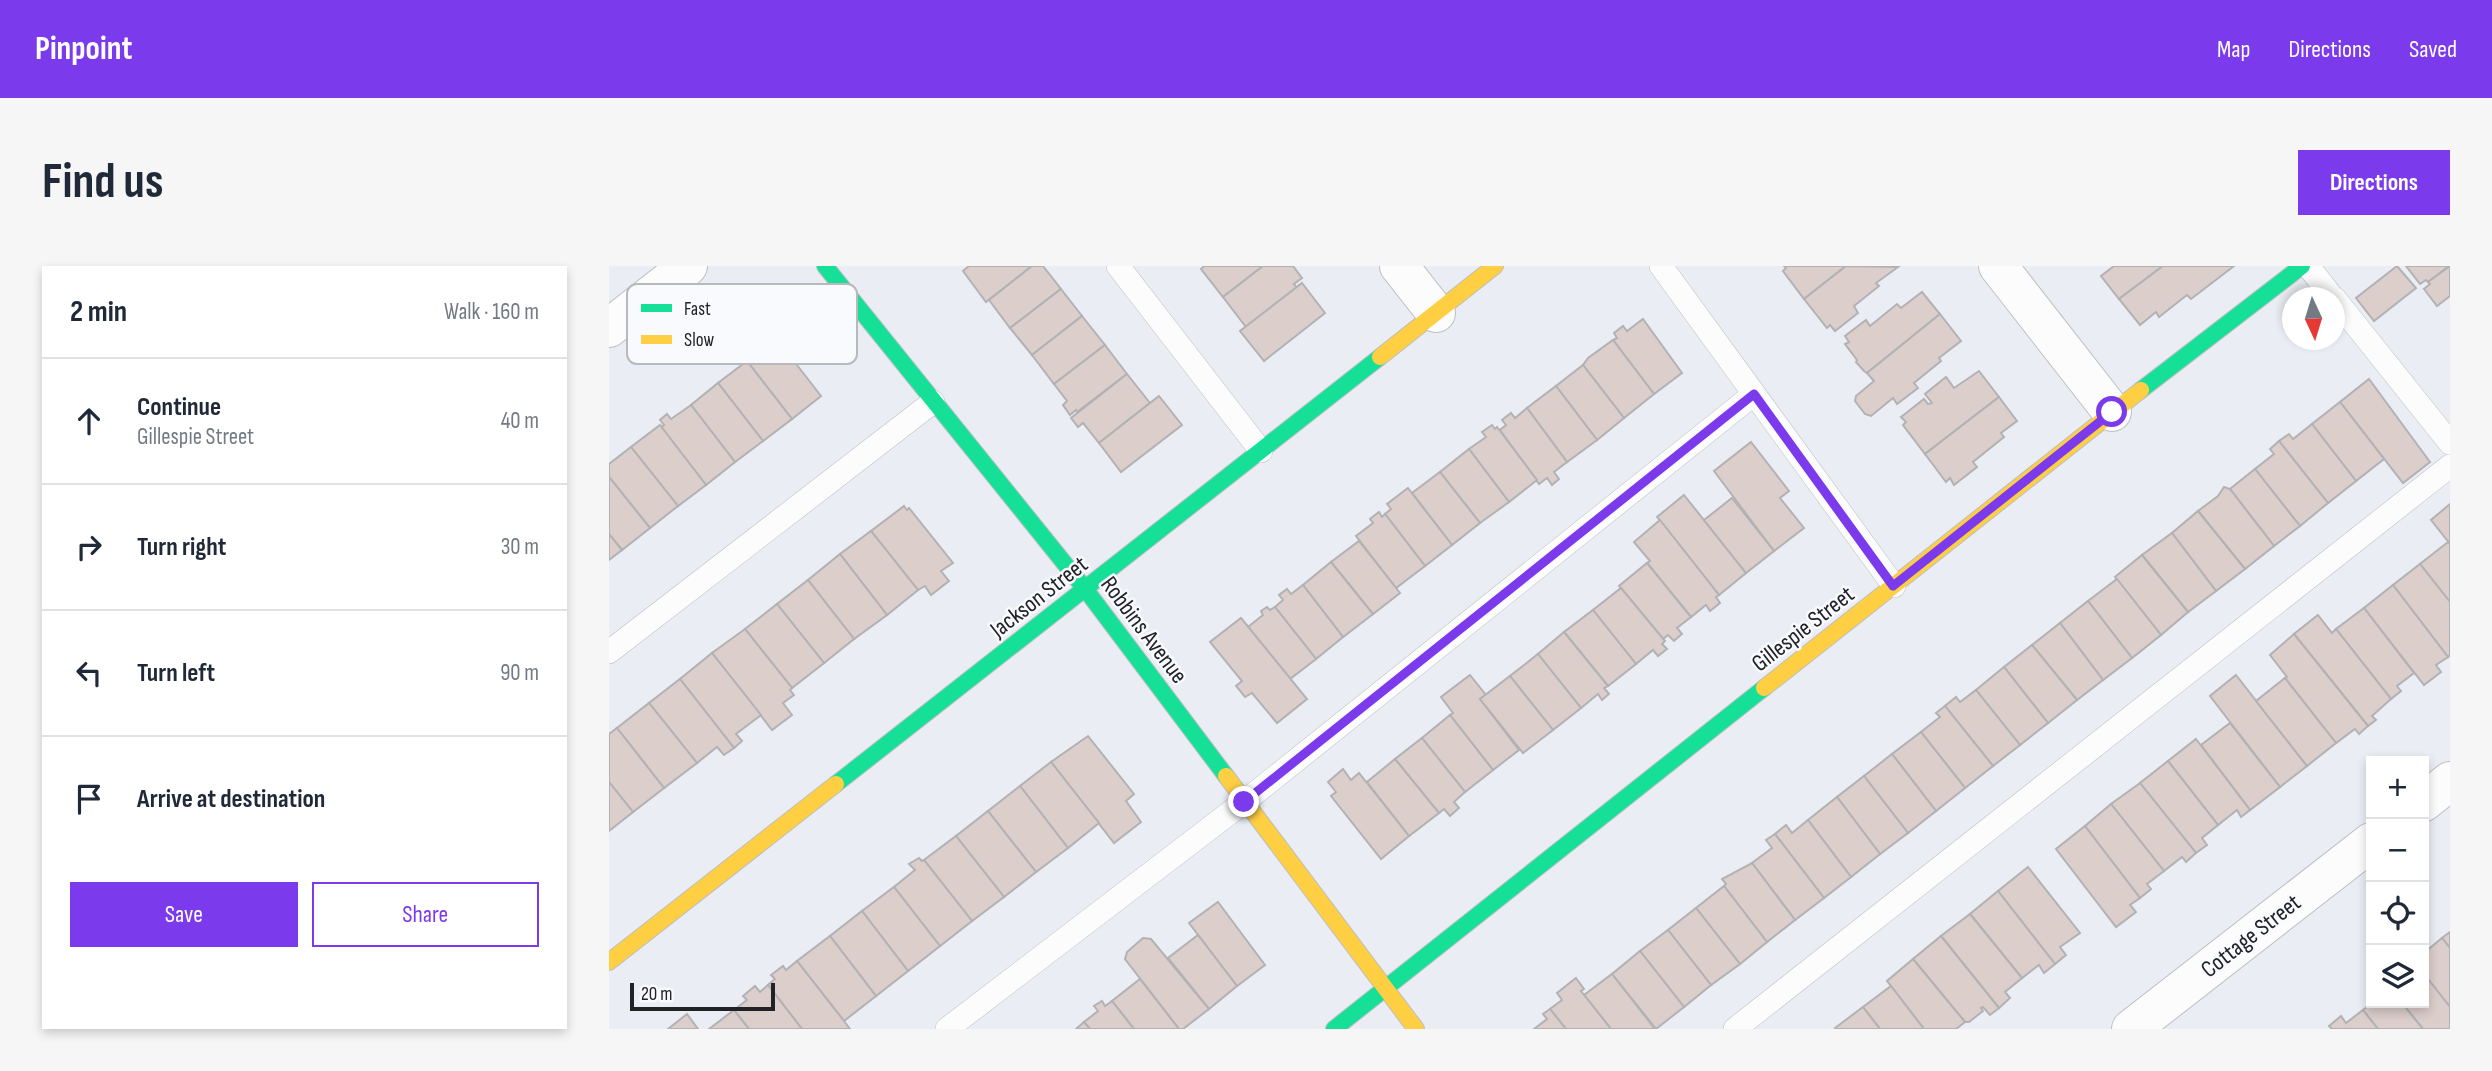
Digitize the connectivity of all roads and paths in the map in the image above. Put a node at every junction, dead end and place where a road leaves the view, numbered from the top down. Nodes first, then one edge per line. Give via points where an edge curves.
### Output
1 (688, 266) edge
2 (825, 266) edge
3 (1118, 266) edge
4 (1399, 266) edge
5 (1495, 266) edge
6 (1661, 266) edge
7 (1998, 266) edge
8 (2302, 266) edge
9 (2308, 266) edge
10 (665, 284) edge
11 (839, 284) edge
12 (2325, 287) edge
13 (857, 306) edge
14 (2345, 312) edge
15 (1436, 313) junction
16 (627, 314) edge
17 (609, 328) edge
18 (1754, 394) junction
19 (933, 402) junction
20 (2112, 412) junction
21 (2450, 443) edge
22 (1261, 451) junction
23 (2450, 466) edge
24 (1893, 586) junction
25 (1086, 590) junction
26 (609, 652) edge
27 (2450, 781) edge
28 (2429, 798) edge
29 (1244, 802) junction
30 (2366, 846) edge
31 (609, 962) edge
32 (1385, 990) junction
33 (947, 1029) edge
34 (1334, 1029) edge
35 (1416, 1029) edge
36 (1735, 1029) edge
37 (2131, 1029) edge

1 - 10 street
2 - 11 main road, Robbins Avenue
3 - 22 lane
4 - 15 street
5 - 15 main road, Jackson Street
6 - 18 lane
7 - 20 street
8 - 20 main road, Gillespie Street
9 - 12 lane
13 - 19 main road, Robbins Avenue
14 - 21 lane
15 - 22 main road, Jackson Street
16 - 17 street
18 - 24 lane
18 - 29 lane
19 - 25 main road, Robbins Avenue
19 - 26 lane
20 - 24 main road, Gillespie Street
22 - 25 main road, Jackson Street
23 - 36 lane
24 - 32 main road, Gillespie Street
25 - 29 main road, Robbins Avenue
25 - 31 main road, Jackson Street
27 - 28 street
29 - 32 main road, Robbins Avenue
29 - 33 lane
30 - 37 street, Cottage Street
32 - 34 main road, Gillespie Street
32 - 35 main road, Robbins Avenue

